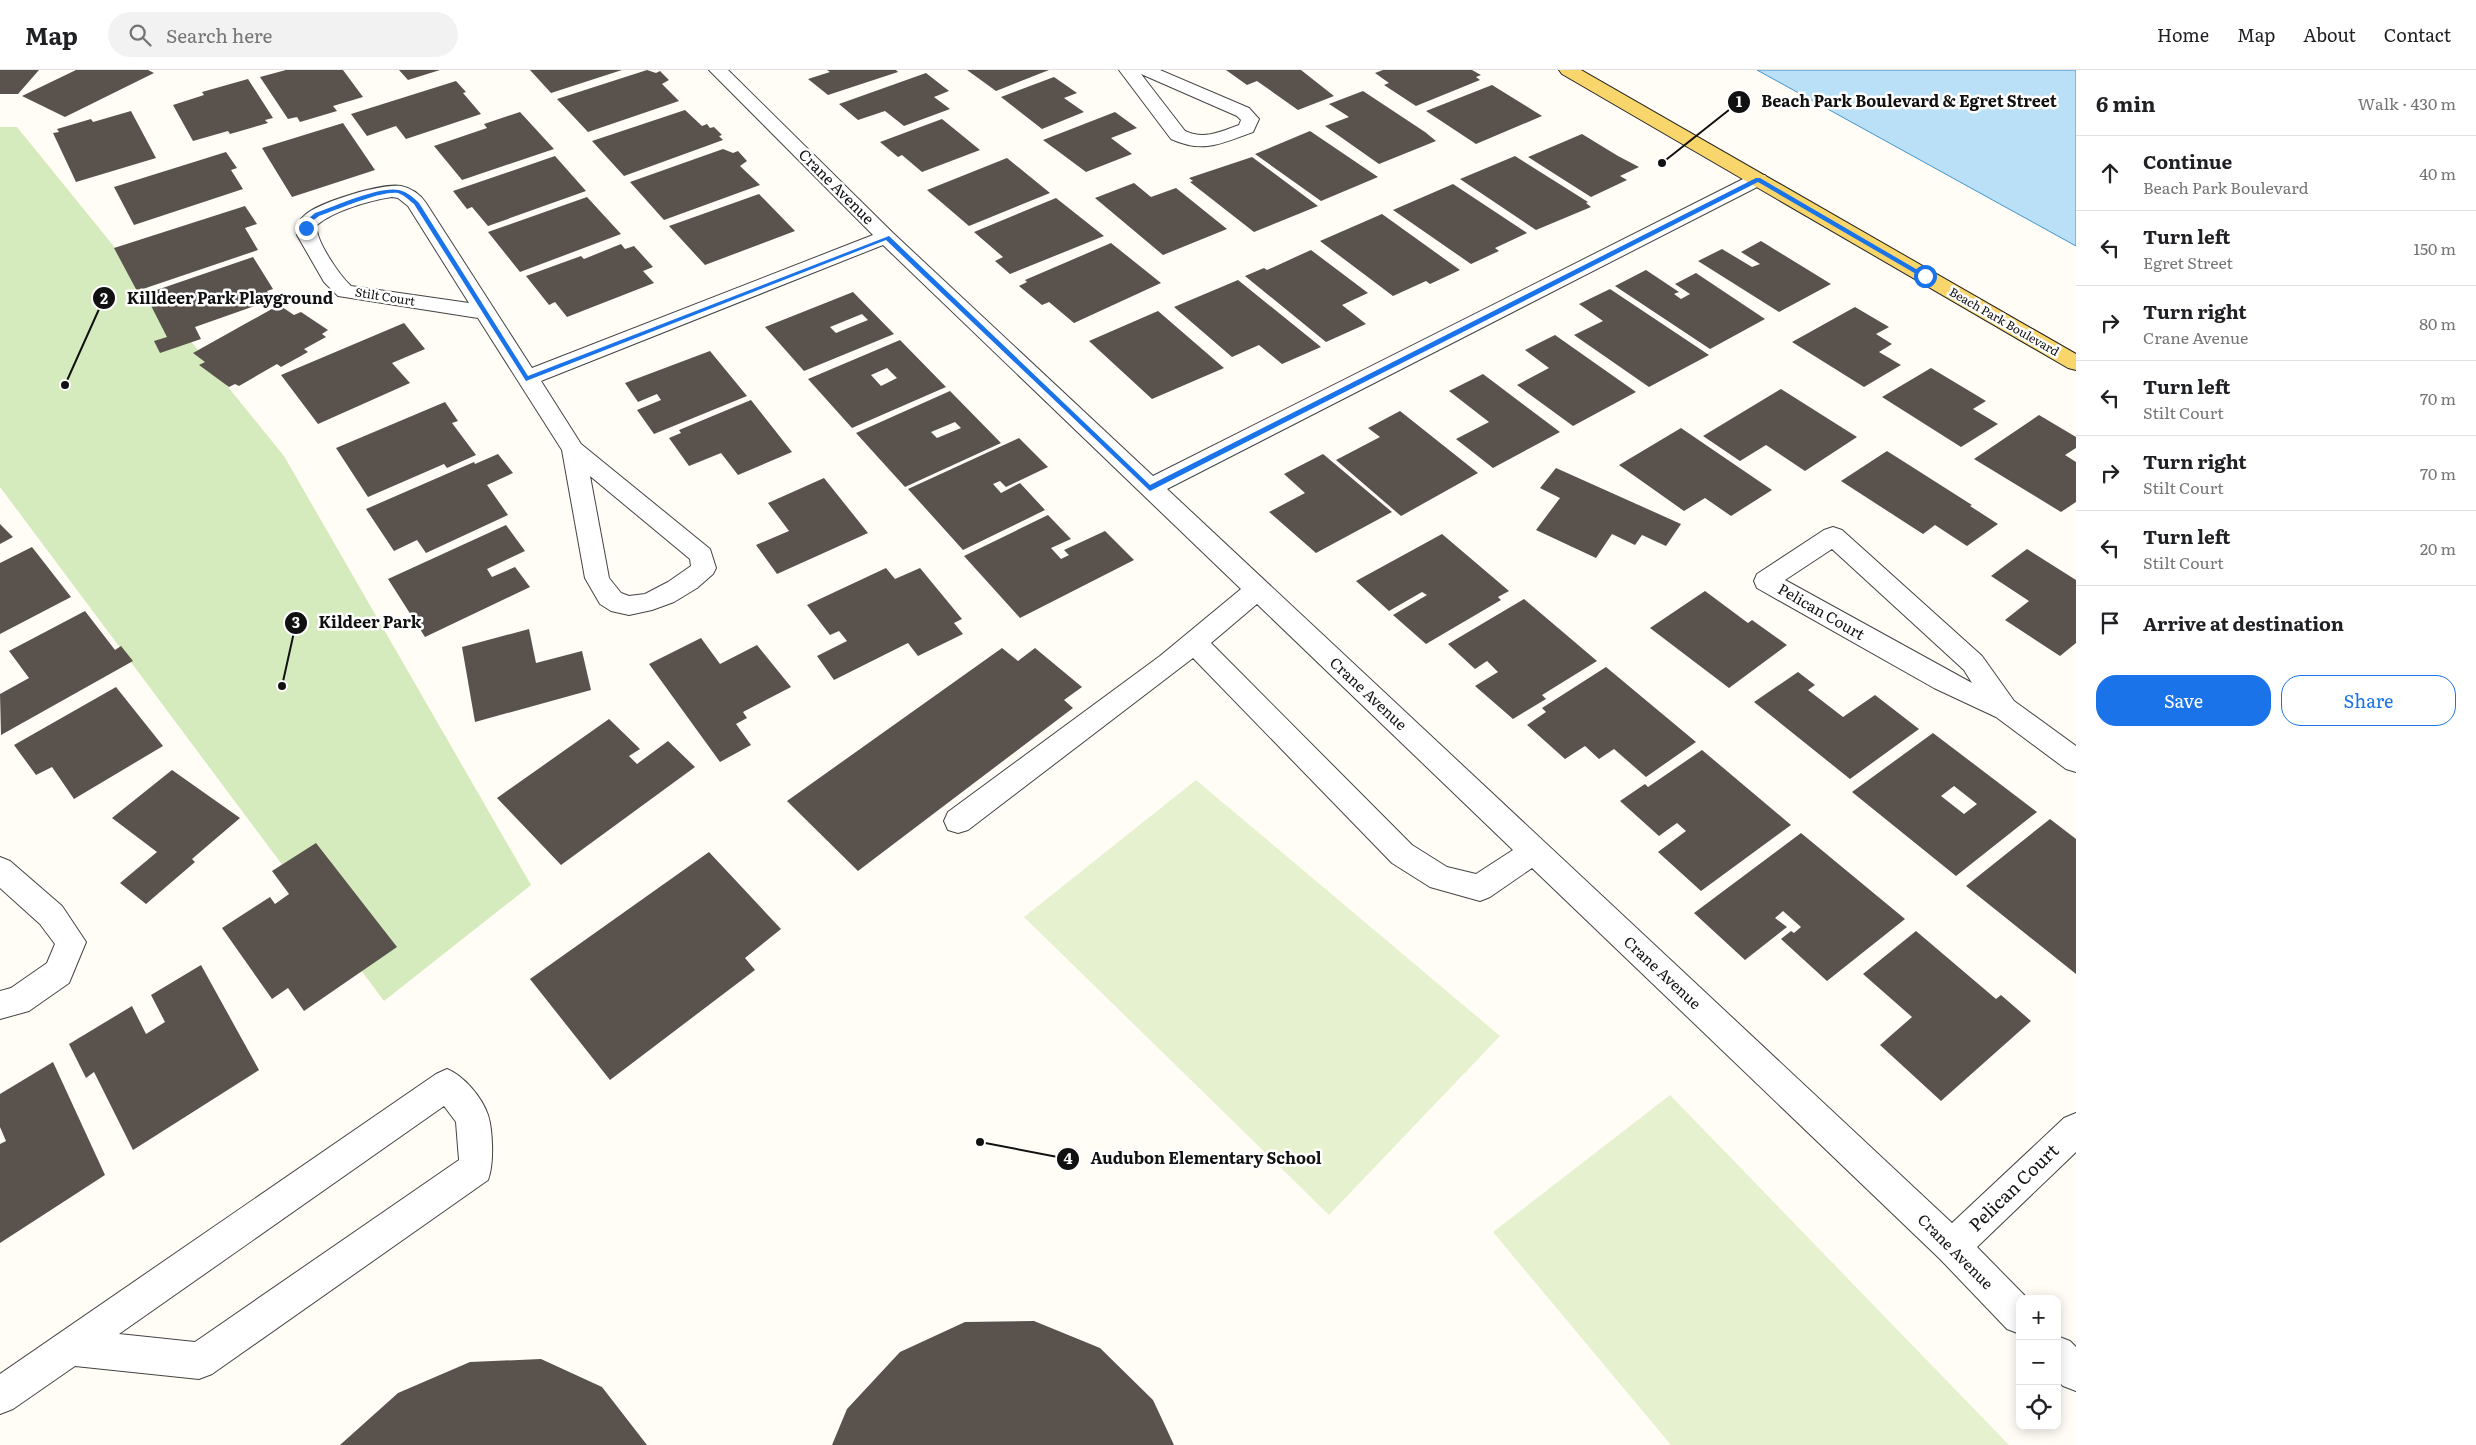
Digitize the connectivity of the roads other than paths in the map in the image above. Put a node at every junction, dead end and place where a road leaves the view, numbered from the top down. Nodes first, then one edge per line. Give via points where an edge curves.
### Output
1 (718, 70) edge
2 (1128, 70) edge
3 (1145, 70) edge
4 (1568, 70) edge
5 (1758, 179) junction
6 (886, 237) junction
7 (483, 312) junction
8 (2076, 363) edge
9 (526, 379) junction
10 (573, 450) junction
11 (1150, 488) junction
12 (1257, 590) junction
13 (1194, 642) junction
14 (2005, 709) junction
15 (2076, 761) edge
16 (958, 821) dead end
17 (1534, 851) junction
18 (0, 870) edge
19 (0, 1005) edge
20 (2076, 1130) edge
21 (1952, 1248) junction
22 (2016, 1312) edge
23 (70, 1347) junction
24 (2061, 1358) edge
25 (2076, 1373) edge
26 (0, 1396) edge

1 - 6 street, Crane Avenue
2 - 3 street via 1178,135 1191,141 1208,142 1247,128 1250,119 1243,112
4 - 5 main road, Beach Park Boulevard
5 - 8 main road, Beach Park Boulevard
5 - 11 street
6 - 9 street
6 - 11 street, Crane Avenue
7 - 7 street, Stilt Court via 416,203 408,196 398,191 384,192 317,215 309,221 308,235 334,282 344,291
7 - 9 street, Stilt Court
9 - 10 street, Stilt Court
10 - 10 street, Stilt Court via 597,578 608,596 621,605 635,606 697,576 704,568 701,555
11 - 12 street, Crane Avenue
12 - 13 street
12 - 17 street, Crane Avenue
13 - 16 street
13 - 17 street via 1402,854 1440,878 1480,888
14 - 14 street, Pelican Court via 1944,681 1766,580 1833,536 1973,664
14 - 15 street, Pelican Court
17 - 21 street, Crane Avenue
18 - 19 street via 51,915 71,942 58,973 18,1001
20 - 21 street, Pelican Court
21 - 22 street, Crane Avenue
23 - 23 street via 447,1085 472,1116 476,1168 199,1361
23 - 26 street
24 - 25 street

